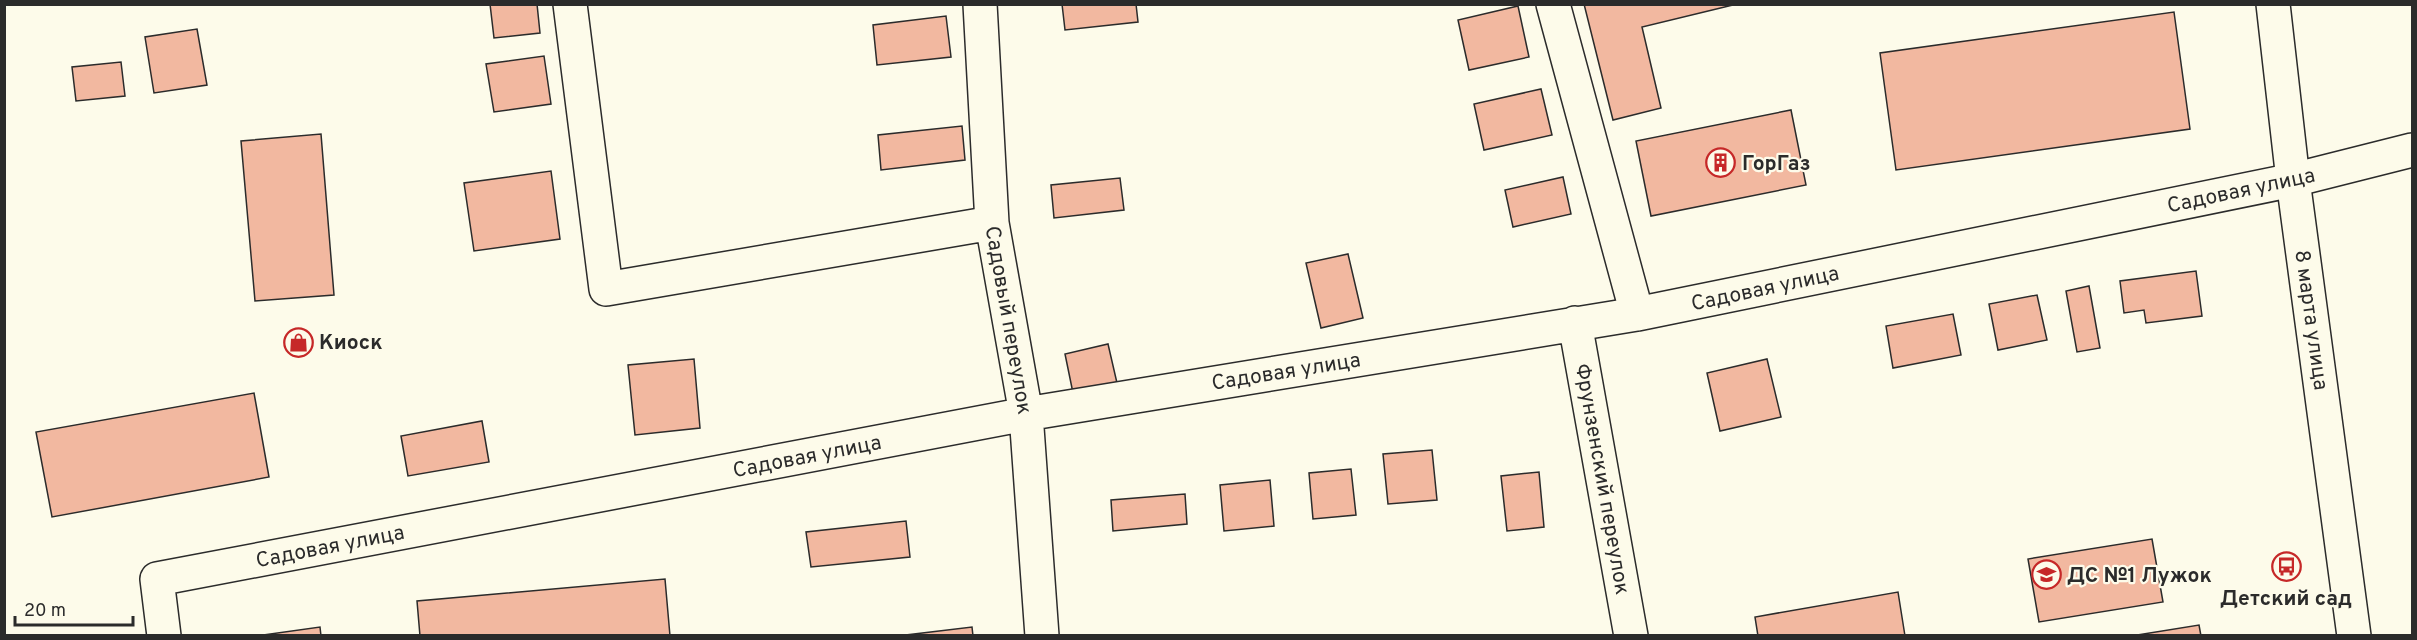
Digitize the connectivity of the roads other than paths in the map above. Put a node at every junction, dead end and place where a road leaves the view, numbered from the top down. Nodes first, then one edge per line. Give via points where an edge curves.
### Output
1 (570, 4) edge
2 (980, 4) edge
3 (1553, 4) edge
4 (2273, 4) edge
5 (2412, 150) edge
6 (2293, 180) junction
7 (992, 224) junction
8 (1637, 314) junction
9 (1575, 323) junction
10 (1026, 414) junction
11 (164, 636) edge
12 (1042, 636) edge
13 (1630, 636) edge
14 (2354, 636) edge

1 - 7 street via 606,289
2 - 7 street, Садовый переулок
3 - 8 street
4 - 6 street, 8 марта улица
5 - 6 street, Садовая улица
6 - 8 street, Садовая улица
6 - 14 street, 8 марта улица
7 - 10 street, Садовый переулок
8 - 9 street, Садовая улица
9 - 10 street, Садовая улица
9 - 13 street, Фрунзенский переулок
10 - 11 street, Садовая улица via 157,579
10 - 12 street, Садовый переулок

